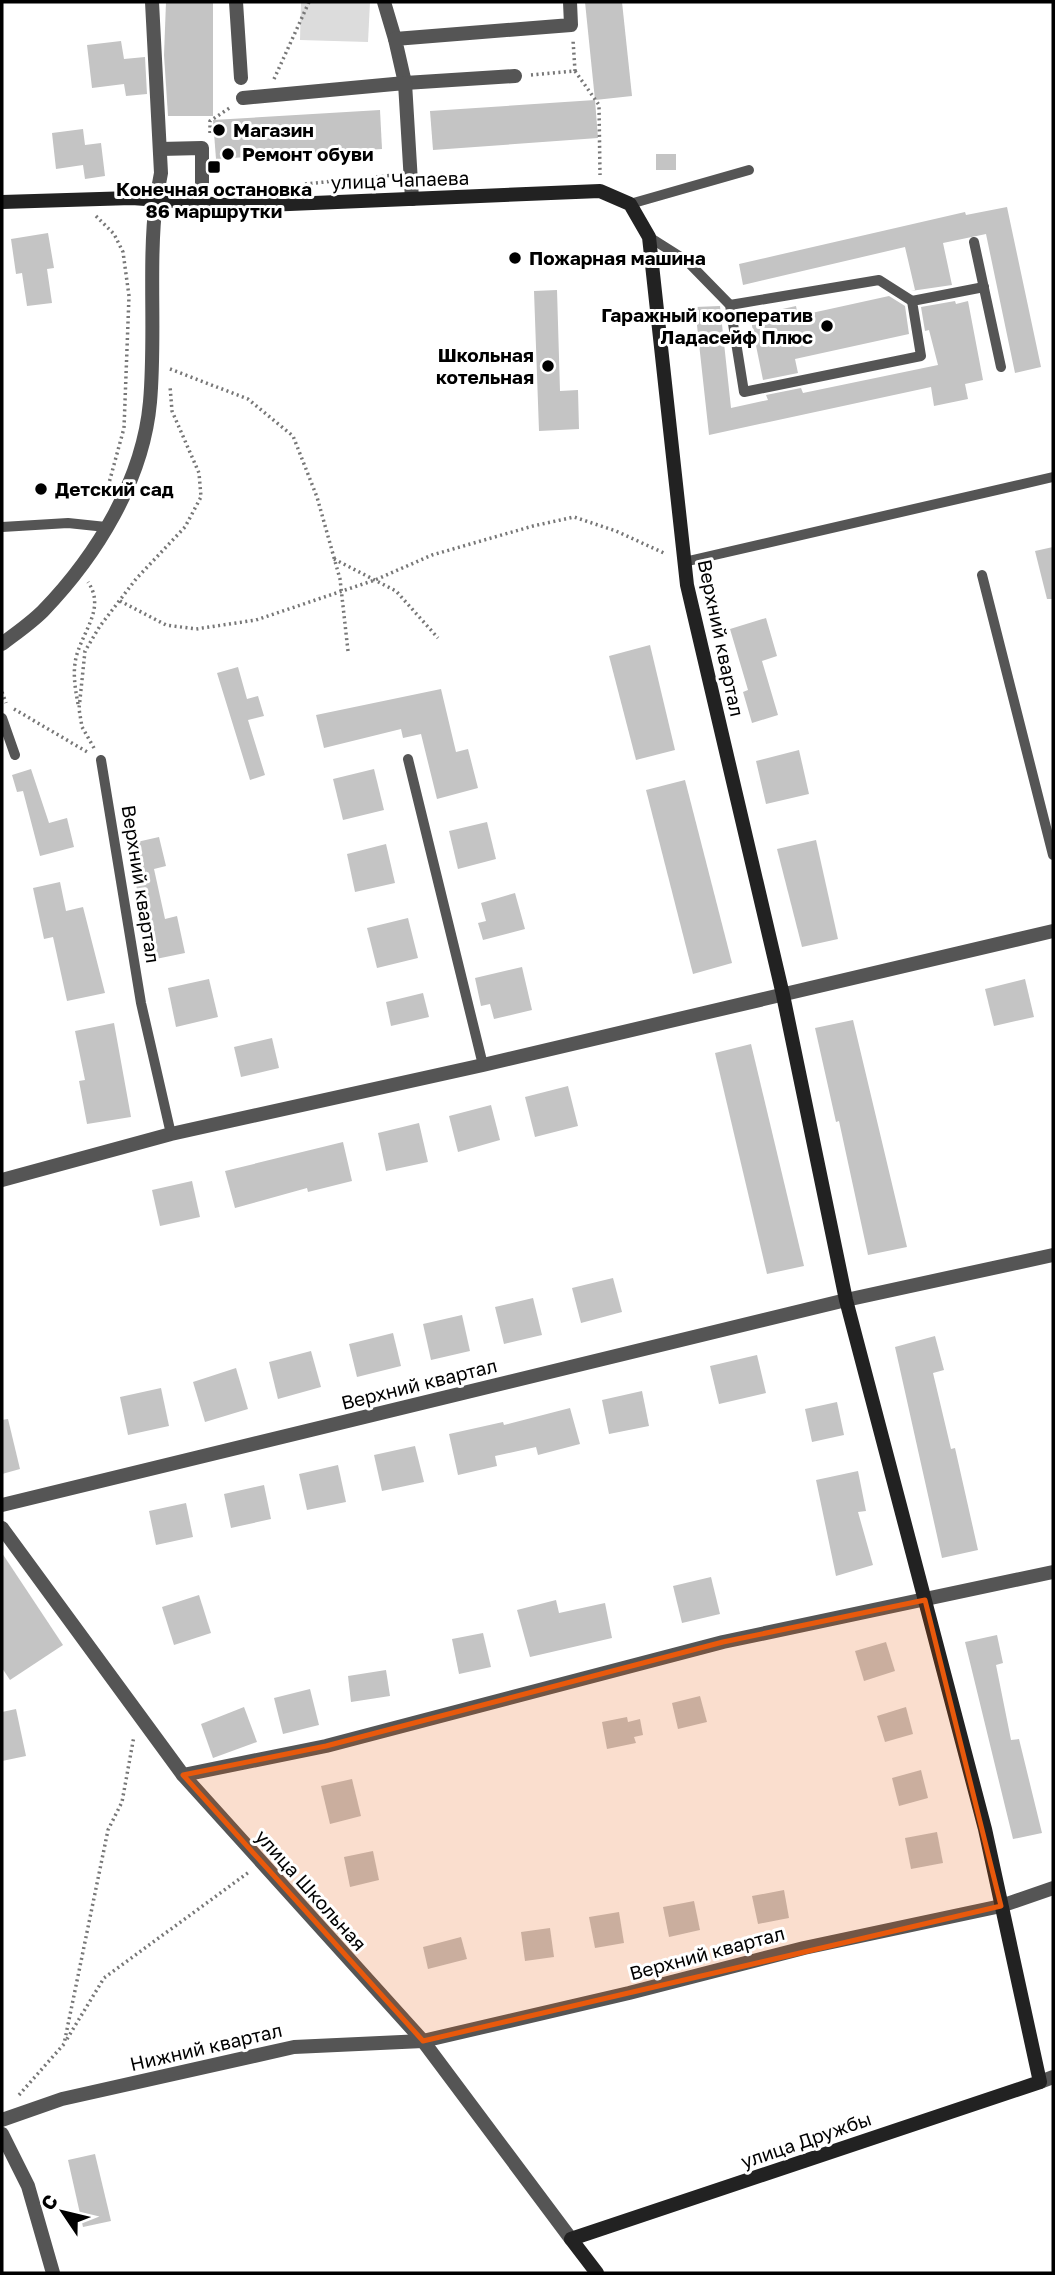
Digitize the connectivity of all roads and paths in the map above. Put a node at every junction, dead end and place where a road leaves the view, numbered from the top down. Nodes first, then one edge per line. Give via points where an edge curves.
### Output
1 (152, 2) edge
2 (236, 2) edge
3 (309, 2) edge
4 (384, 2) edge
5 (570, 2) edge
6 (571, 24) junction
7 (395, 39) junction
8 (575, 71) junction
9 (514, 76) joint
10 (241, 78) dead end
11 (405, 83) junction
12 (271, 87) dead end
13 (243, 98) joint
14 (202, 148) junction
15 (160, 149) junction
16 (750, 170) dead end
17 (161, 173) junction
18 (411, 173) junction
19 (303, 184) dead end
20 (600, 191) junction
21 (132, 198) junction
22 (93, 199) junction
23 (412, 199) junction
24 (156, 200) junction
25 (178, 201) junction
26 (2, 202) edge
27 (202, 203) junction
28 (630, 204) junction
29 (153, 227) junction
30 (649, 237) junction
31 (974, 242) dead end
32 (984, 287) junction
33 (912, 302) junction
34 (730, 305) junction
35 (1001, 367) dead end
36 (1053, 477) edge
37 (106, 493) dead end
38 (2, 527) edge
39 (106, 527) junction
40 (334, 559) junction
41 (684, 562) junction
42 (80, 567) junction
43 (982, 575) dead end
44 (375, 580) junction
45 (120, 601) junction
46 (438, 638) dead end
47 (2, 644) edge
48 (348, 651) dead end
49 (2, 692) edge
50 (79, 709) junction
51 (2, 718) edge
52 (15, 755) dead end
53 (408, 759) dead end
54 (101, 760) junction
55 (1053, 855) edge
56 (1053, 931) edge
57 (783, 995) junction
58 (483, 1065) junction
59 (171, 1134) junction
60 (2, 1180) edge
61 (1053, 1255) edge
62 (846, 1300) junction
63 (2, 1505) edge
64 (2, 1528) edge
65 (1053, 1572) edge
66 (925, 1600) junction
67 (139, 1713) junction
68 (183, 1775) junction
69 (261, 1864) junction
70 (1053, 1888) edge
71 (1001, 1906) junction
72 (423, 2041) junction
73 (64, 2044) junction
74 (1047, 2079) edge
75 (11, 2105) dead end
76 (2, 2120) edge
77 (2, 2134) edge
78 (571, 2239) junction
79 (53, 2273) edge
80 (597, 2273) edge

1 - 15 street
2 - 10 street
3 - 12 path
4 - 7 street
5 - 6 street
6 - 7 street
6 - 8 path
7 - 11 street
8 - 9 path
8 - 20 path via 599,106
9 - 11 street
11 - 13 street
11 - 18 street
13 - 14 path via 210,121 210,148
14 - 15 street
14 - 27 street
15 - 17 street
16 - 28 lane
17 - 21 street via 151,190
17 - 24 street
17 - 25 street via 166,190
18 - 19 path
18 - 23 street
20 - 23 main road, улица Чапаева
20 - 28 main road, улица Чапаева
21 - 22 main road, улица Чапаева
21 - 24 main road, улица Чапаева
21 - 29 street via 147,208
22 - 26 main road, улица Чапаева
22 - 37 path via 91,212 114,234 123,252 129,296 124,428
23 - 27 main road, улица Чапаева via 240,206
24 - 25 main road, улица Чапаева
24 - 29 street
25 - 27 main road, улица Чапаева
25 - 29 street via 162,208
28 - 30 main road, Верхний квартал
29 - 39 street via 150,401 142,453
30 - 34 lane via 687,261
30 - 41 main road, Верхний квартал
31 - 32 lane
32 - 33 lane
32 - 35 lane
33 - 34 lane via 879,280
33 - 34 lane via 921,356 744,392
36 - 41 lane
38 - 39 lane via 68,523
39 - 42 street
40 - 44 path
40 - 45 path via 293,436 248,399 170,369 172,411 200,473 201,497 186,527
40 - 48 path
41 - 44 path via 574,517 432,555
41 - 57 main road, Верхний квартал
42 - 47 street via 42,612
42 - 50 path via 95,592 97,606 76,656
43 - 55 lane
44 - 45 path via 256,620 196,629 166,625
44 - 46 path via 396,591
45 - 50 path via 85,651
49 - 54 path via 6,705
50 - 54 path via 82,727
51 - 52 lane
53 - 58 lane
54 - 59 lane, Верхний квартал via 141,1003
56 - 57 street
57 - 58 street
57 - 62 main road, Верхний квартал
58 - 59 street
59 - 60 street
61 - 62 street
62 - 63 street, Верхний квартал
62 - 66 main road, Верхний квартал
64 - 67 street, улица Школьная
65 - 66 street
66 - 68 street via 723,1642 326,1746
66 - 71 main road, Верхний квартал
67 - 68 street, улица Школьная
67 - 73 path via 122,1802 108,1830
68 - 69 street, улица Школьная
69 - 72 street, улица Школьная
69 - 73 path via 104,1978
70 - 71 street, Верхний квартал
71 - 72 street, Верхний квартал via 804,1948
71 - 74 main road, Верхний квартал
72 - 76 street, Нижний квартал via 294,2047 62,2099
72 - 78 street, улица Школьная
73 - 75 path
74 - 78 main road, улица Дружбы
77 - 79 street via 28,2186
78 - 80 main road, улица Школьная

